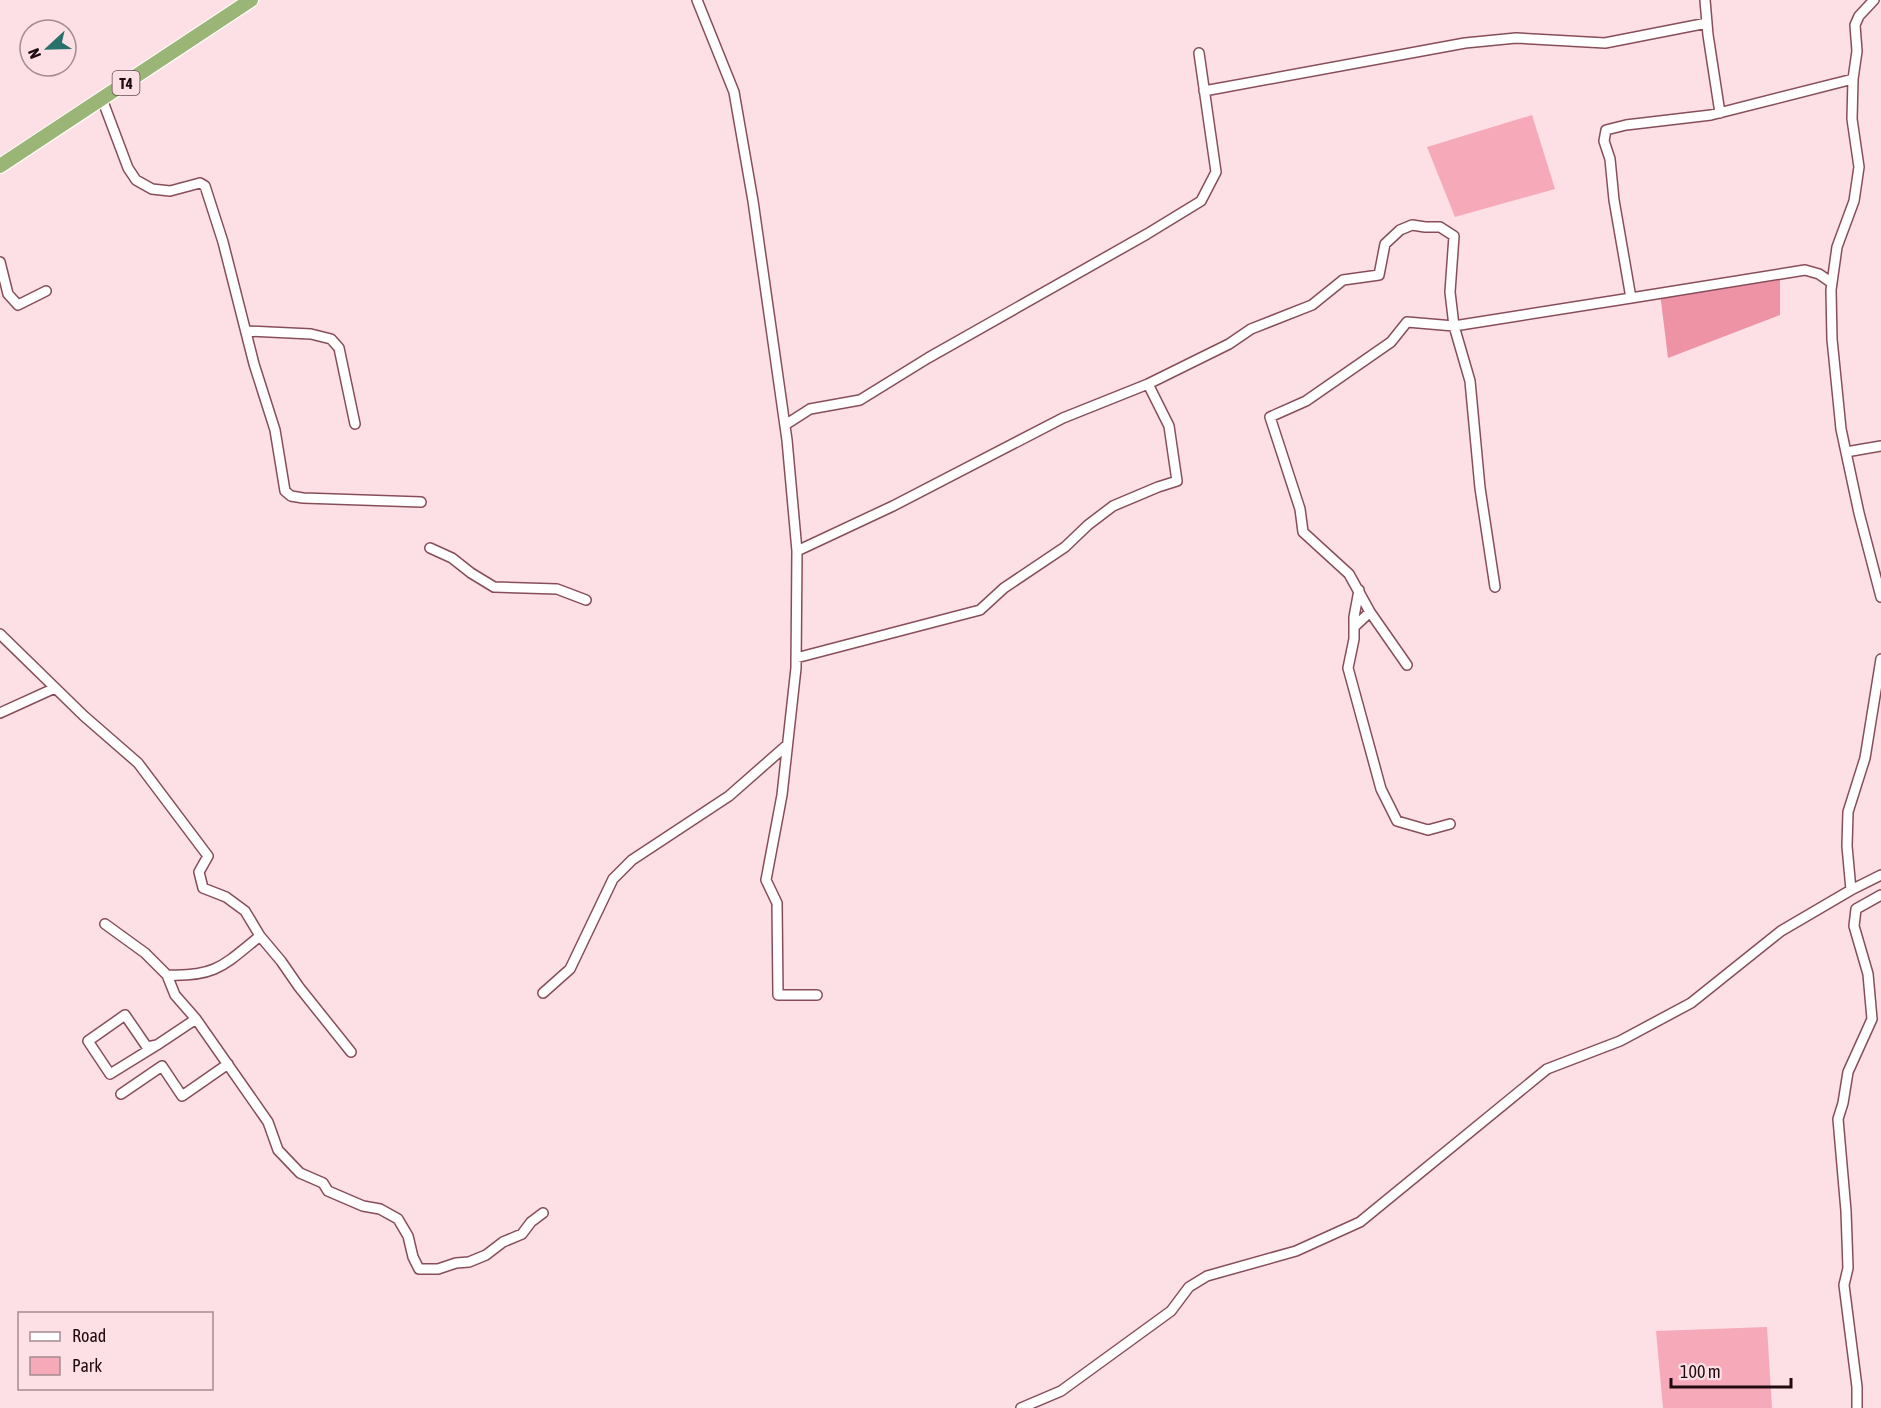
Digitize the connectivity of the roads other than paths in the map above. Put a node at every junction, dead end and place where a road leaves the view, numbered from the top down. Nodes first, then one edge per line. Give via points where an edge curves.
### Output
1 (250, 0) edge
2 (697, 0) edge
3 (1705, 0) edge
4 (1874, 0) edge
5 (1707, 23) junction
6 (1199, 53) dead end
7 (1852, 80) junction
8 (1204, 92) junction
9 (102, 99) junction
10 (1720, 113) junction
11 (0, 166) edge
12 (0, 262) edge
13 (1832, 283) junction
14 (46, 291) dead end
15 (1631, 298) junction
16 (1454, 326) junction
17 (247, 332) junction
18 (1148, 384) junction
19 (356, 424) dead end
20 (785, 425) junction
21 (1881, 446) edge
22 (1846, 452) junction
23 (421, 502) dead end
24 (430, 548) dead end
25 (797, 551) junction
26 (1495, 587) dead end
27 (1359, 590) junction
28 (1881, 597) edge
29 (586, 600) dead end
30 (1370, 612) junction
31 (1354, 627) junction
32 (0, 634) edge
33 (796, 658) junction
34 (1881, 659) edge
35 (1407, 665) dead end
36 (55, 688) junction
37 (0, 713) edge
38 (787, 746) junction
39 (1450, 824) dead end
40 (1881, 875) edge
41 (1851, 890) junction
42 (1881, 895) edge
43 (105, 924) dead end
44 (260, 936) junction
45 (167, 975) junction
46 (543, 993) dead end
47 (817, 995) dead end
48 (196, 1019) junction
49 (157, 1045) junction
50 (351, 1052) dead end
51 (228, 1064) junction
52 (121, 1094) dead end
53 (543, 1213) dead end
54 (1021, 1408) edge
55 (1857, 1408) edge

1 - 9 highway, T4
2 - 20 street via 734,92
3 - 5 street
4 - 7 street via 1855,25 1857,51
5 - 8 street via 1605,43 1516,38 1465,42
5 - 10 street
6 - 8 street
7 - 10 street
7 - 13 street via 1858,166 1854,201 1837,247
8 - 20 street via 1216,172 1202,201 860,400 810,409
9 - 11 highway, T4
9 - 17 street via 136,180 152,189 170,191 200,183 205,186
10 - 15 street via 1606,130 1604,141
12 - 14 street via 8,294 18,305
13 - 15 street via 1805,270
13 - 22 street via 1832,339
15 - 16 street
16 - 18 street via 1450,292 1454,237 1440,227 1412,225 1385,244 1379,274 1343,280 1312,305 1251,329 1229,345
16 - 26 street via 1470,381
16 - 27 street via 1407,322 1391,342 1306,400 1270,417 1300,509 1302,532 1349,574
17 - 19 street via 331,339 339,348
17 - 23 street via 275,430 285,491 303,498
18 - 25 street via 1063,418
18 - 33 street via 1169,426 1177,481 1113,506 980,610
20 - 25 street
21 - 22 street
22 - 28 street
24 - 29 street via 495,587 557,589
25 - 33 street
27 - 30 street
27 - 31 street
30 - 31 street
30 - 35 street
31 - 39 street via 1348,668 1387,804 1397,821 1408,825 1428,830
32 - 36 street
33 - 38 street
34 - 41 street via 1865,758 1848,812
36 - 37 street
36 - 44 street via 138,763 208,856 199,872 203,888 244,910
38 - 46 street via 729,796 632,860 614,879 570,969
38 - 47 street via 766,880 777,903 778,995
40 - 41 street
41 - 54 street via 1781,931 1691,1003 1620,1041 1547,1069 1360,1222 1296,1251 1207,1276 1189,1287 1171,1311 1061,1391
42 - 55 street via 1856,909 1854,926 1868,974 1872,1019 1848,1072 1838,1119 1846,1211 1848,1268 1844,1285
43 - 45 street via 145,953
44 - 45 street via 223,966 209,972
44 - 50 street
45 - 48 street via 175,995
48 - 49 street
48 - 51 street
49 - 49 street via 147,1047 125,1015 88,1041 110,1074
51 - 52 street via 182,1096 162,1066
51 - 53 street via 268,1122 278,1150 300,1173 323,1183 328,1191 398,1219 419,1269 438,1269 486,1255 522,1234

